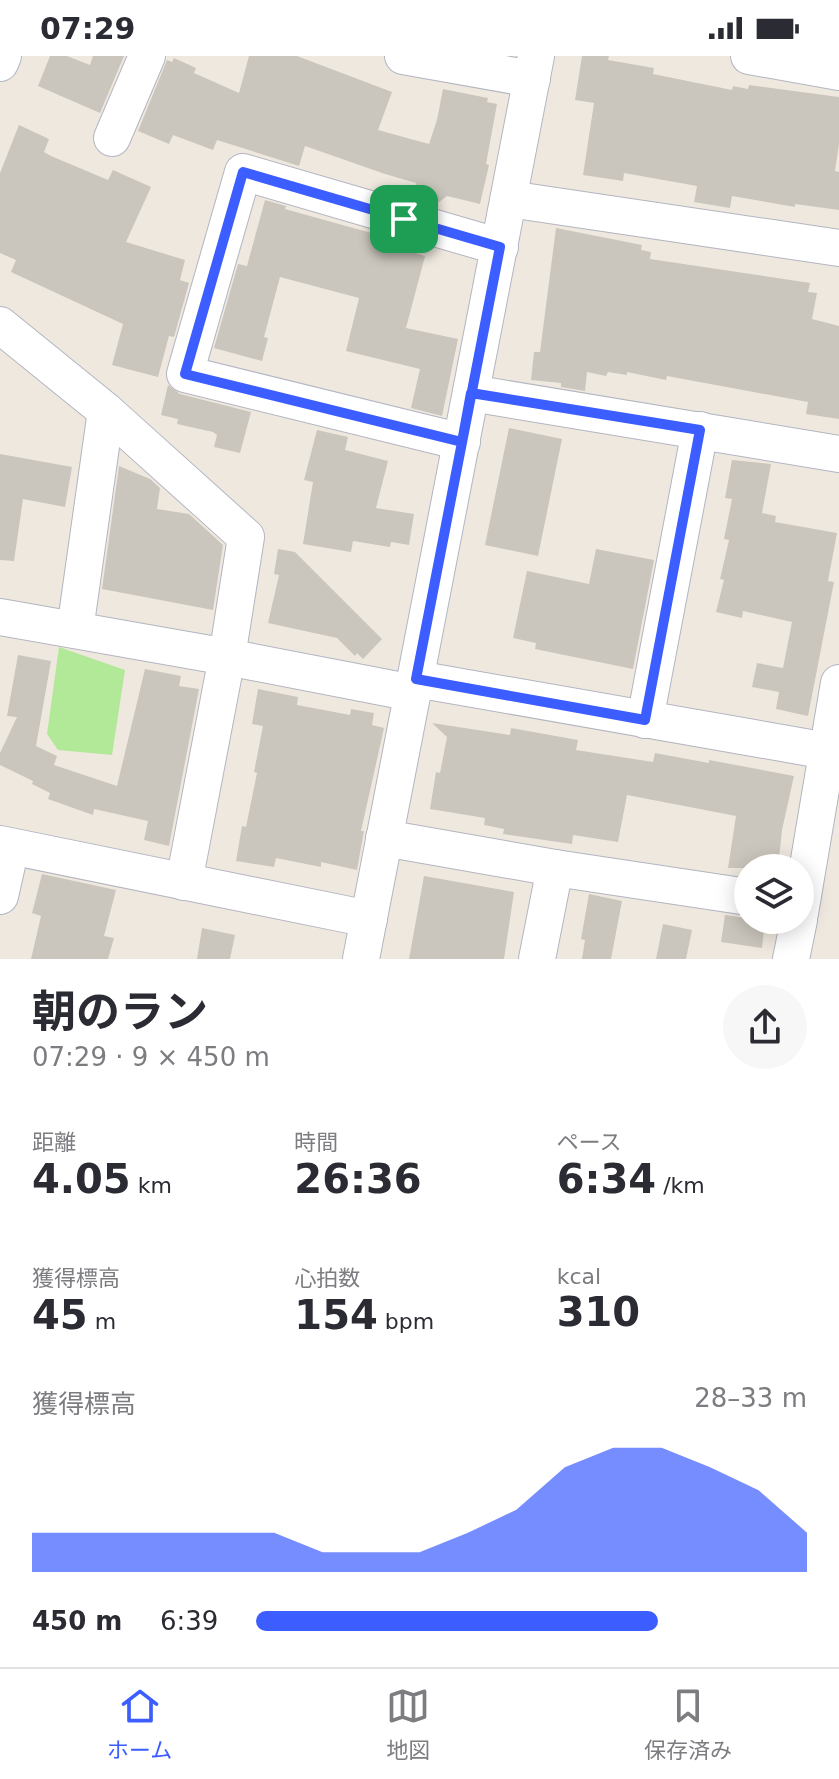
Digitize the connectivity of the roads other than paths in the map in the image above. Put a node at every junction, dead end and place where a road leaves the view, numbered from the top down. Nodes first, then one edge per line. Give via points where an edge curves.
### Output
1 (3, 56) edge
2 (147, 56) edge
3 (403, 56) edge
4 (752, 56) edge
5 (0, 63) edge
6 (534, 68) edge
7 (839, 72) edge
8 (112, 138) dead end
9 (509, 199) junction
10 (500, 247) junction
11 (839, 248) edge
12 (0, 325) edge
13 (471, 393) junction
14 (106, 411) junction
15 (700, 430) junction
16 (462, 442) junction
17 (839, 454) edge
18 (0, 617) edge
19 (75, 630) junction
20 (227, 657) junction
21 (839, 683) edge
22 (414, 686) junction
23 (645, 720) junction
24 (832, 752) edge
25 (384, 838) junction
26 (6, 846) edge
27 (814, 864) edge
28 (555, 868) junction
29 (184, 882) junction
30 (734, 895) edge
31 (0, 896) edge
32 (369, 919) junction
33 (798, 934) edge
34 (361, 959) edge
35 (537, 959) edge
36 (791, 959) edge

1 - 5 street
2 - 8 street
3 - 6 street
4 - 7 street
6 - 9 street
9 - 10 street
9 - 11 street
10 - 13 street
10 - 16 street via 243,172 185,374
12 - 14 street
13 - 15 street
13 - 16 street
14 - 19 street
14 - 20 street via 246,537
15 - 17 street
15 - 23 street
16 - 22 street
18 - 19 street
19 - 20 street
20 - 22 street
20 - 29 street
21 - 24 street
22 - 23 street
22 - 25 street
23 - 24 street
24 - 27 street
25 - 28 street
25 - 32 street
26 - 29 street
26 - 31 street
28 - 30 street
28 - 35 street
29 - 32 street
32 - 34 street
33 - 36 street

